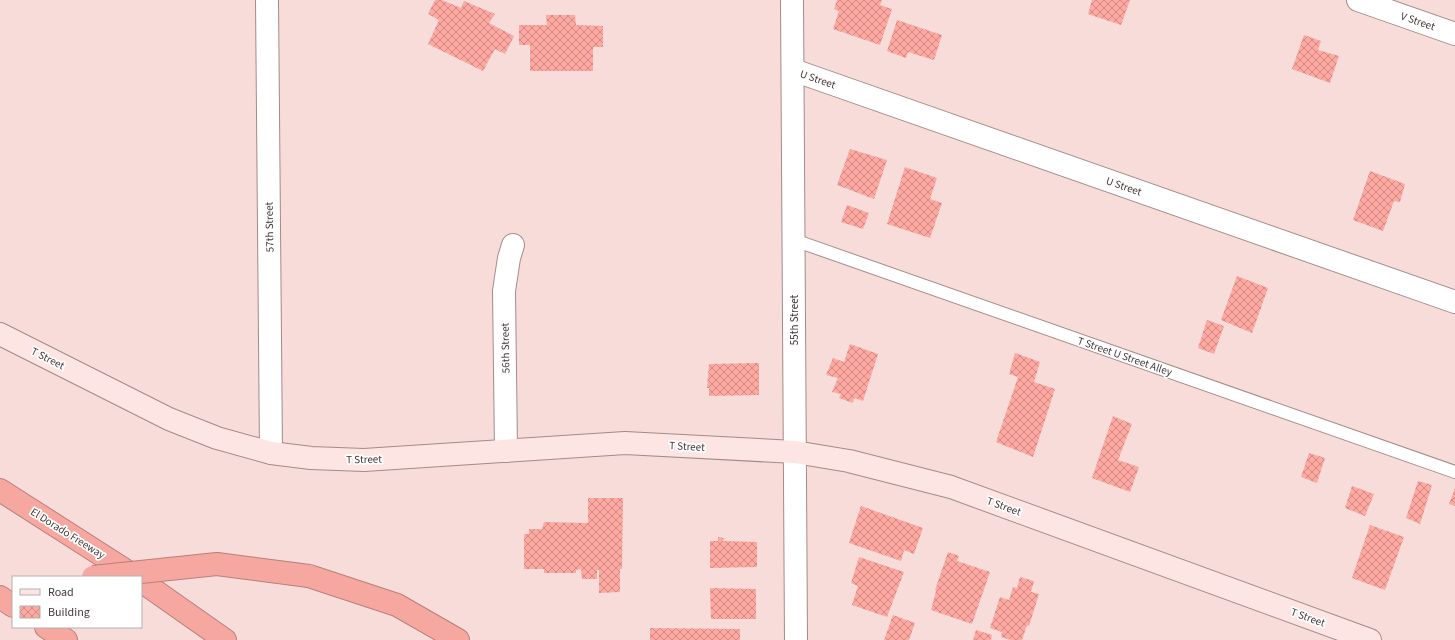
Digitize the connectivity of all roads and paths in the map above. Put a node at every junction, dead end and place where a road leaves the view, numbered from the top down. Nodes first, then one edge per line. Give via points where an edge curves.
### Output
1 (267, 0) edge
2 (792, 0) edge
3 (1358, 0) edge
4 (1455, 34) edge
5 (793, 70) junction
6 (794, 240) junction
7 (513, 245) dead end
8 (1455, 302) edge
9 (0, 334) edge
10 (506, 451) junction
11 (795, 452) junction
12 (271, 453) junction
13 (1455, 472) edge
14 (0, 490) edge
15 (103, 576) edge
16 (134, 576) edge
17 (142, 582) edge
18 (12, 592) edge
19 (0, 596) edge
20 (12, 605) edge
21 (48, 628) edge
22 (66, 640) edge
23 (224, 640) edge
24 (458, 640) edge
25 (796, 640) edge
26 (1370, 640) edge

1 - 12 street, 57th Street
2 - 5 street, 55th Street
3 - 4 street, V Street
5 - 6 street, 55th Street
5 - 8 street, U Street
6 - 11 street, 55th Street
6 - 13 lane, T Street U Street Alley
7 - 10 street, 56th Street via 504,291
9 - 12 street, T Street via 169,419 217,438
10 - 11 street, T Street via 625,443
10 - 12 street, T Street via 364,460
11 - 25 street, 55th Street
11 - 26 street, T Street via 849,461 951,487
14 - 16 highway, El Dorado Freeway
15 - 24 highway, bridge via 217,564 309,576 397,605
17 - 23 highway
18 - 19 highway
19 - 20 highway
21 - 22 highway

